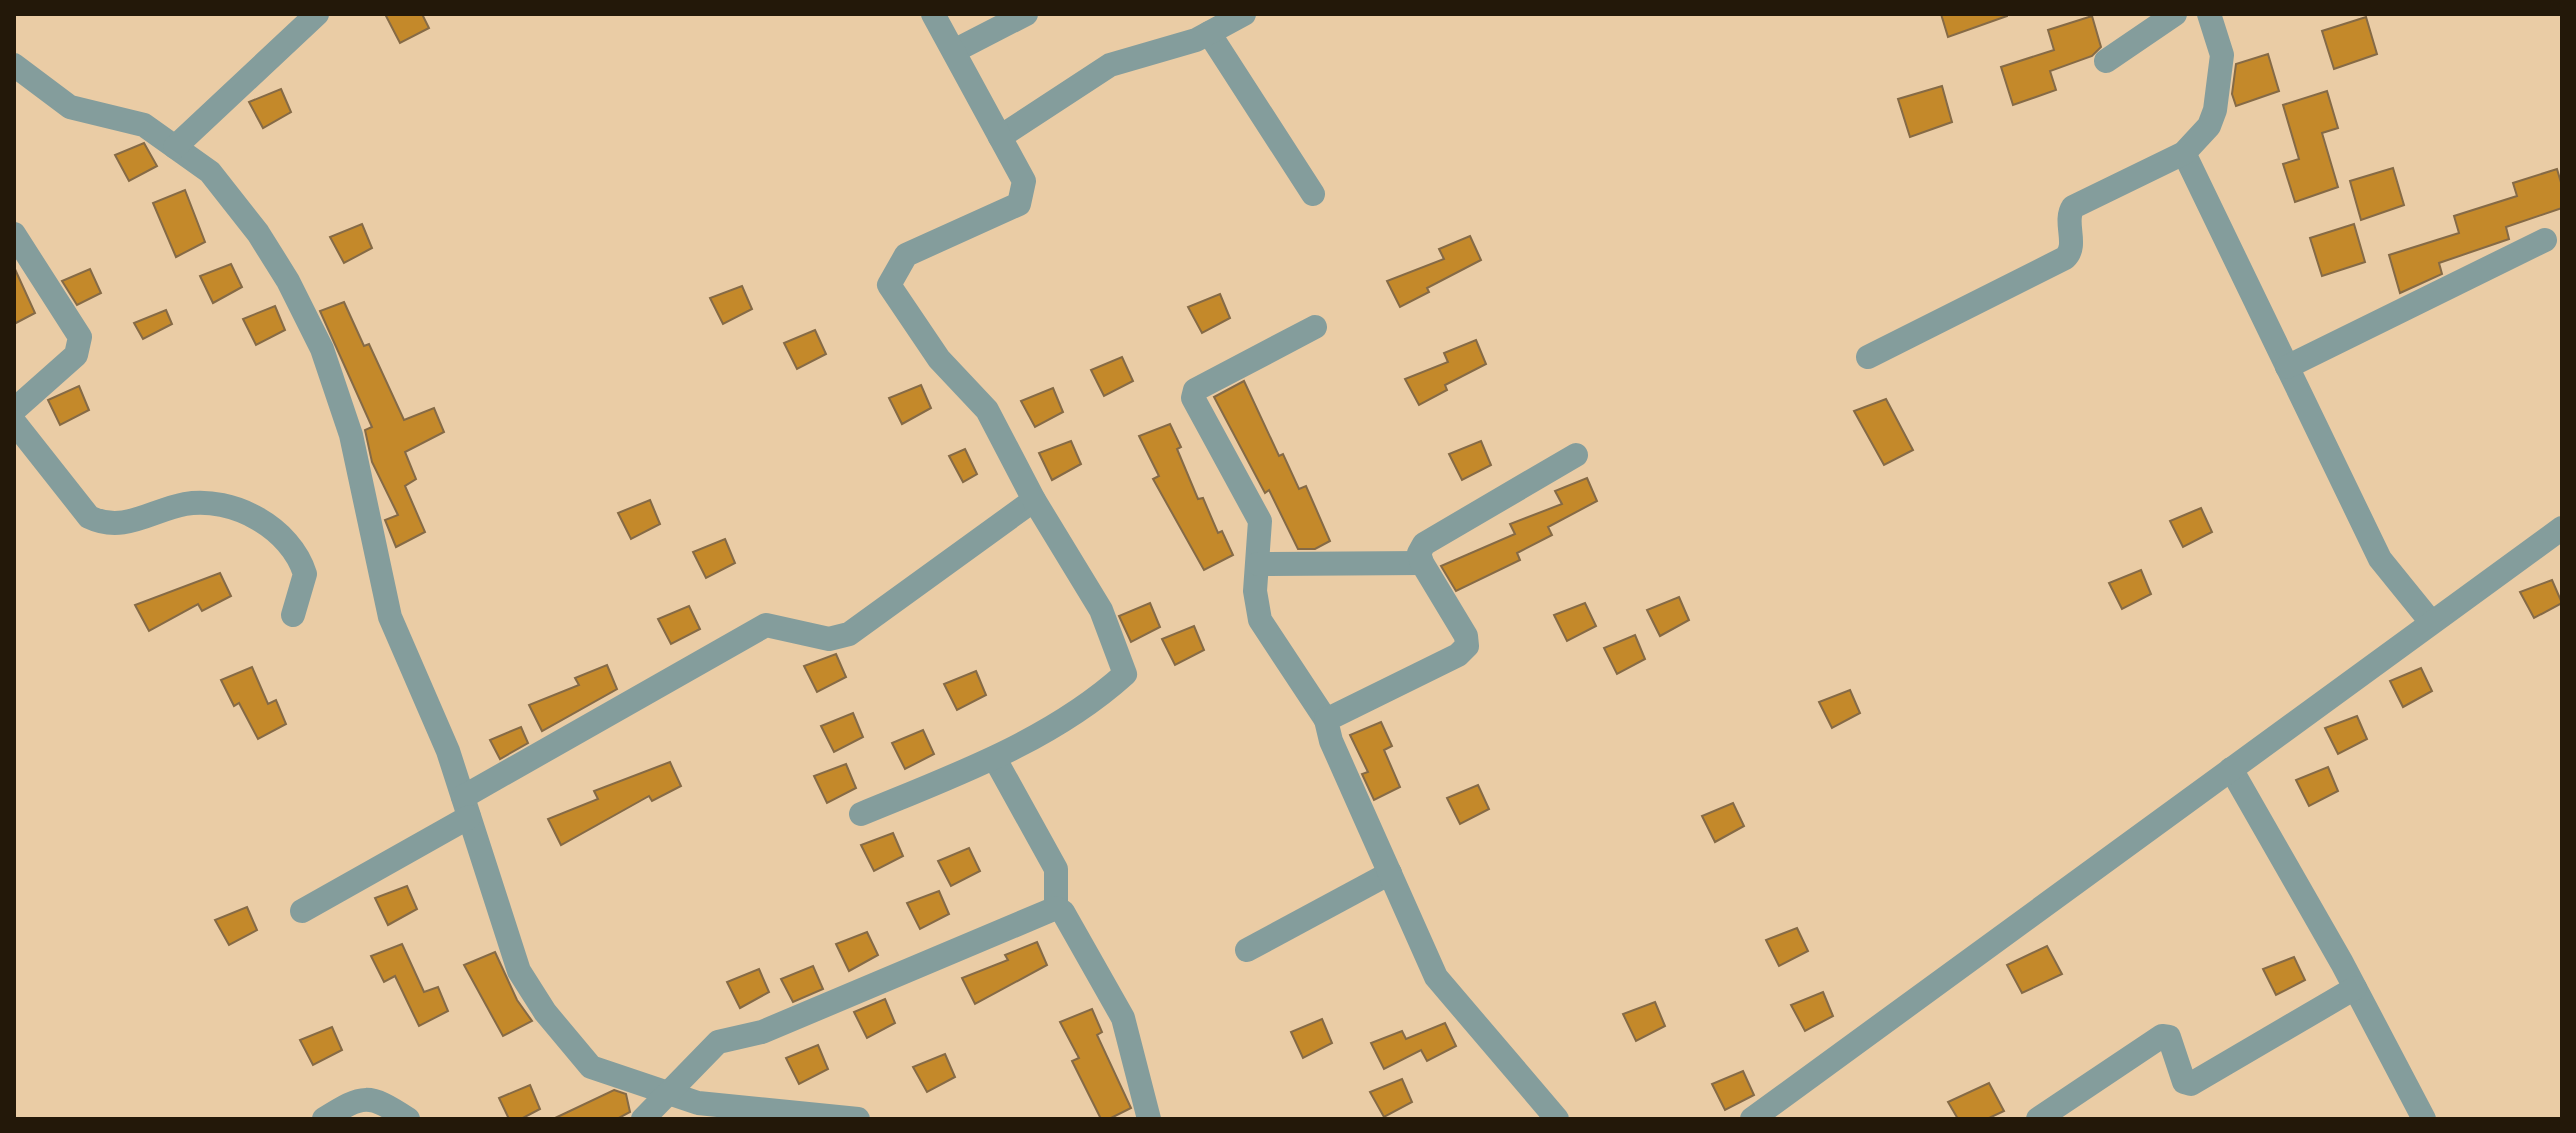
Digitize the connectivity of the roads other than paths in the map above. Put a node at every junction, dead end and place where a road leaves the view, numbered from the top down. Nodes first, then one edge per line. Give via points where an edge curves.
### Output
1 (317, 14) edge
2 (933, 14) edge
3 (1026, 14) edge
4 (1244, 14) edge
5 (2175, 14) edge
6 (2209, 14) edge
7 (1209, 33) junction
8 (954, 51) junction
9 (2106, 61) dead end
10 (14, 65) edge
11 (1000, 137) junction
12 (175, 147) junction
13 (2184, 153) junction
14 (1313, 194) dead end
15 (14, 234) edge
16 (2545, 240) dead end
17 (1315, 327) dead end
18 (1868, 357) dead end
19 (2287, 367) junction
20 (14, 410) edge
21 (14, 422) edge
22 (1576, 455) dead end
23 (1034, 500) junction
24 (2562, 528) edge
25 (1422, 563) junction
26 (1258, 564) junction
27 (293, 615) dead end
28 (2431, 622) junction
29 (1326, 720) junction
30 (995, 759) junction
31 (2231, 769) junction
32 (466, 807) junction
33 (861, 814) dead end
34 (1390, 873) junction
35 (1056, 908) junction
36 (302, 911) dead end
37 (1247, 950) dead end
38 (2355, 988) junction
39 (667, 1093) junction
40 (698, 1103) junction
41 (324, 1119) edge
42 (408, 1119) edge
43 (643, 1119) edge
44 (718, 1119) edge
45 (858, 1119) edge
46 (1149, 1119) edge
47 (1557, 1119) edge
48 (1752, 1119) edge
49 (2038, 1119) edge
50 (2424, 1119) edge

1 - 12 street
2 - 8 street
3 - 8 street
4 - 7 street
5 - 9 street
6 - 13 street via 2222,55 2215,110 2209,126
7 - 11 street via 1110,65
7 - 14 street
8 - 11 street
10 - 12 street via 70,107 144,125
11 - 23 street via 1024,181 1019,204 906,255 889,285 939,359 987,410
12 - 32 street via 210,172 258,233 322,349 351,435 390,617 448,751
13 - 18 street via 2073,207 2071,249 2065,258
13 - 19 street
15 - 20 street via 80,337 76,355
16 - 19 street
17 - 26 street via 1195,390 1193,398 1260,521
19 - 28 street via 2380,559
21 - 27 street via 96,520 124,523 185,504 208,504 280,532 305,574
22 - 25 street via 1424,544 1419,553
23 - 30 street via 1101,610 1125,674 1101,696
23 - 32 street via 849,634 829,639 766,625
24 - 28 street
25 - 26 street
25 - 29 street via 1467,646
26 - 29 street via 1255,605 1260,620
28 - 31 street
29 - 34 street
30 - 33 street
30 - 35 street via 1056,869
31 - 38 street
31 - 48 street
32 - 36 street
32 - 39 street via 519,971 545,1012 591,1067
34 - 37 street
34 - 47 street via 1436,977
35 - 39 street via 762,1032 718,1042
35 - 46 street via 1123,1018
38 - 49 street via 2191,1084 2184,1082 2169,1037 2162,1036
38 - 50 street
39 - 40 street
39 - 43 street
40 - 44 street
40 - 45 street
41 - 42 street via 364,1097 377,1099

